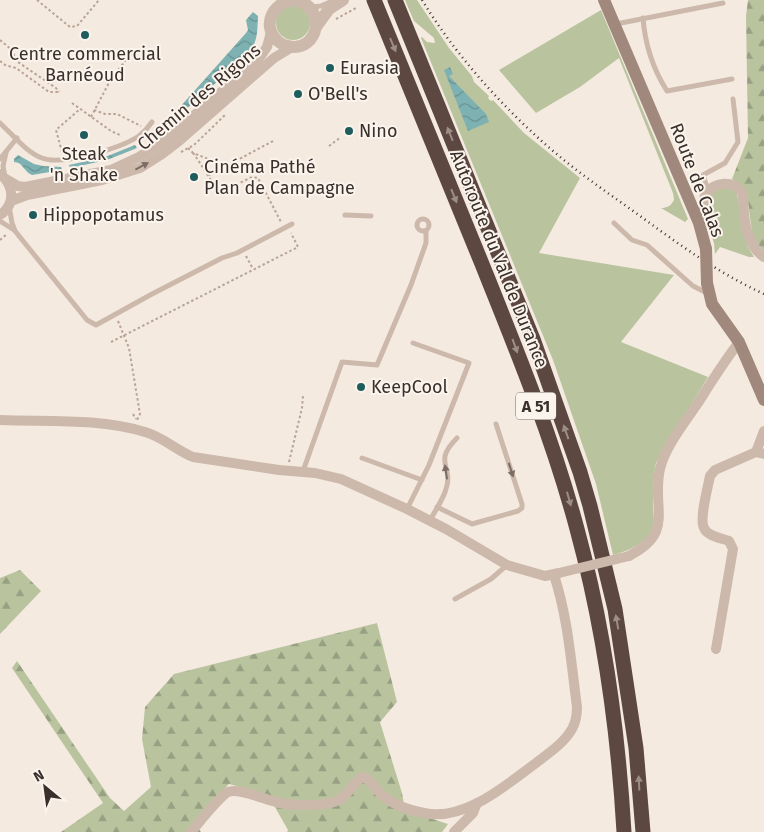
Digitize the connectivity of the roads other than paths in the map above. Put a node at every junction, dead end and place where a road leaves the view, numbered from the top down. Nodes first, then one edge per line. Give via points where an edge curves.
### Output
1 (332, 0) edge
2 (343, 0) edge
3 (374, 0) edge
4 (395, 0) edge
5 (604, 0) edge
6 (287, 1) edge
7 (312, 3) edge
8 (724, 3) dead end
9 (643, 18) junction
10 (614, 24) junction
11 (322, 25) junction
12 (271, 32) junction
13 (292, 47) junction
14 (732, 79) dead end
15 (733, 100) dead end
16 (152, 122) dead end
17 (0, 124) edge
18 (17, 138) junction
19 (7, 153) junction
20 (0, 159) edge
21 (3, 176) edge
22 (708, 190) junction
23 (10, 203) junction
24 (0, 215) edge
25 (345, 215) dead end
26 (371, 216) dead end
27 (0, 221) edge
28 (614, 223) dead end
29 (699, 223) junction
30 (292, 224) dead end
31 (15, 231) junction
32 (426, 231) dead end
33 (764, 257) edge
34 (708, 289) junction
35 (739, 342) junction
36 (413, 343) dead end
37 (764, 400) edge
38 (0, 420) edge
39 (496, 424) dead end
40 (764, 431) edge
41 (457, 438) dead end
42 (760, 453) edge
43 (362, 458) dead end
44 (302, 473) junction
45 (422, 480) junction
46 (437, 507) junction
47 (407, 509) junction
48 (430, 521) junction
49 (508, 564) junction
50 (556, 574) junction
51 (455, 599) dead end
52 (716, 649) dead end
53 (477, 803) junction
54 (191, 832) edge
55 (454, 832) edge
56 (624, 832) edge
57 (643, 832) edge

1 - 7 lane via 321,6
2 - 11 street via 329,9
3 -> 56 highway, Autoroute du Val de Durance / A 51 via 510,333 563,479 603,642 614,712
57 -> 4 highway, Autoroute du Val de Durance / A 51 via 636,748 618,626 580,472 533,338
5 - 10 main road, Route de Calas
6 - 7 street
6 - 12 street via 271,15
7 - 11 street via 316,20
8 - 9 lane
9 - 10 lane
9 - 14 lane via 644,34 656,74 667,91
10 - 29 main road, Route de Calas
11 - 13 street via 310,40
12 - 13 street via 279,42
12 - 21 street, Chemin des Rigons via 258,60 167,138 139,157 111,170 25,187
23 -> 13 street, Chemin des Rigons via 27,195 102,180 140,168 179,141 270,61
15 - 22 lane via 738,142 725,162 703,175
16 - 18 lane via 148,129 131,140 103,152 64,160 42,158
17 - 18 lane
18 - 19 lane
19 - 20 lane
19 - 21 lane
21 - 23 street via 12,193
22 - 29 street via 704,216
22 - 33 street via 728,183 741,190 749,236 757,253
23 - 24 street
23 - 31 lane
25 - 26 lane
27 - 31 lane
28 - 34 lane via 632,240 647,245 693,286
29 - 34 main road, Route de Calas, bridge via 706,249
30 - 31 lane via 96,325 87,320
32 - 44 lane via 426,243 411,285 376,364 342,362
34 - 35 main road, Route de Calas via 718,314
35 - 37 main road, Route de Calas
35 - 50 street, bridge via 664,458 660,470 658,526 654,537 629,556
36 - 45 lane via 468,363
38 - 44 street via 82,421 113,425 156,436 193,457
39 -> 46 lane via 522,508 472,524
40 - 42 street
46 -> 41 lane via 448,483 445,454
42 - 52 street via 715,470 710,476 702,521 704,529 729,541 733,549
43 - 45 lane
44 - 47 street via 341,479
45 - 47 lane
46 - 48 lane
47 - 48 street
48 - 49 street
49 - 50 street via 544,576
49 - 51 lane via 491,579
50 - 53 street via 566,616 576,722 557,746 501,789
53 - 54 street via 447,813 425,814 389,801 363,777 344,796 330,803 294,805 230,791
53 - 55 street via 473,813

